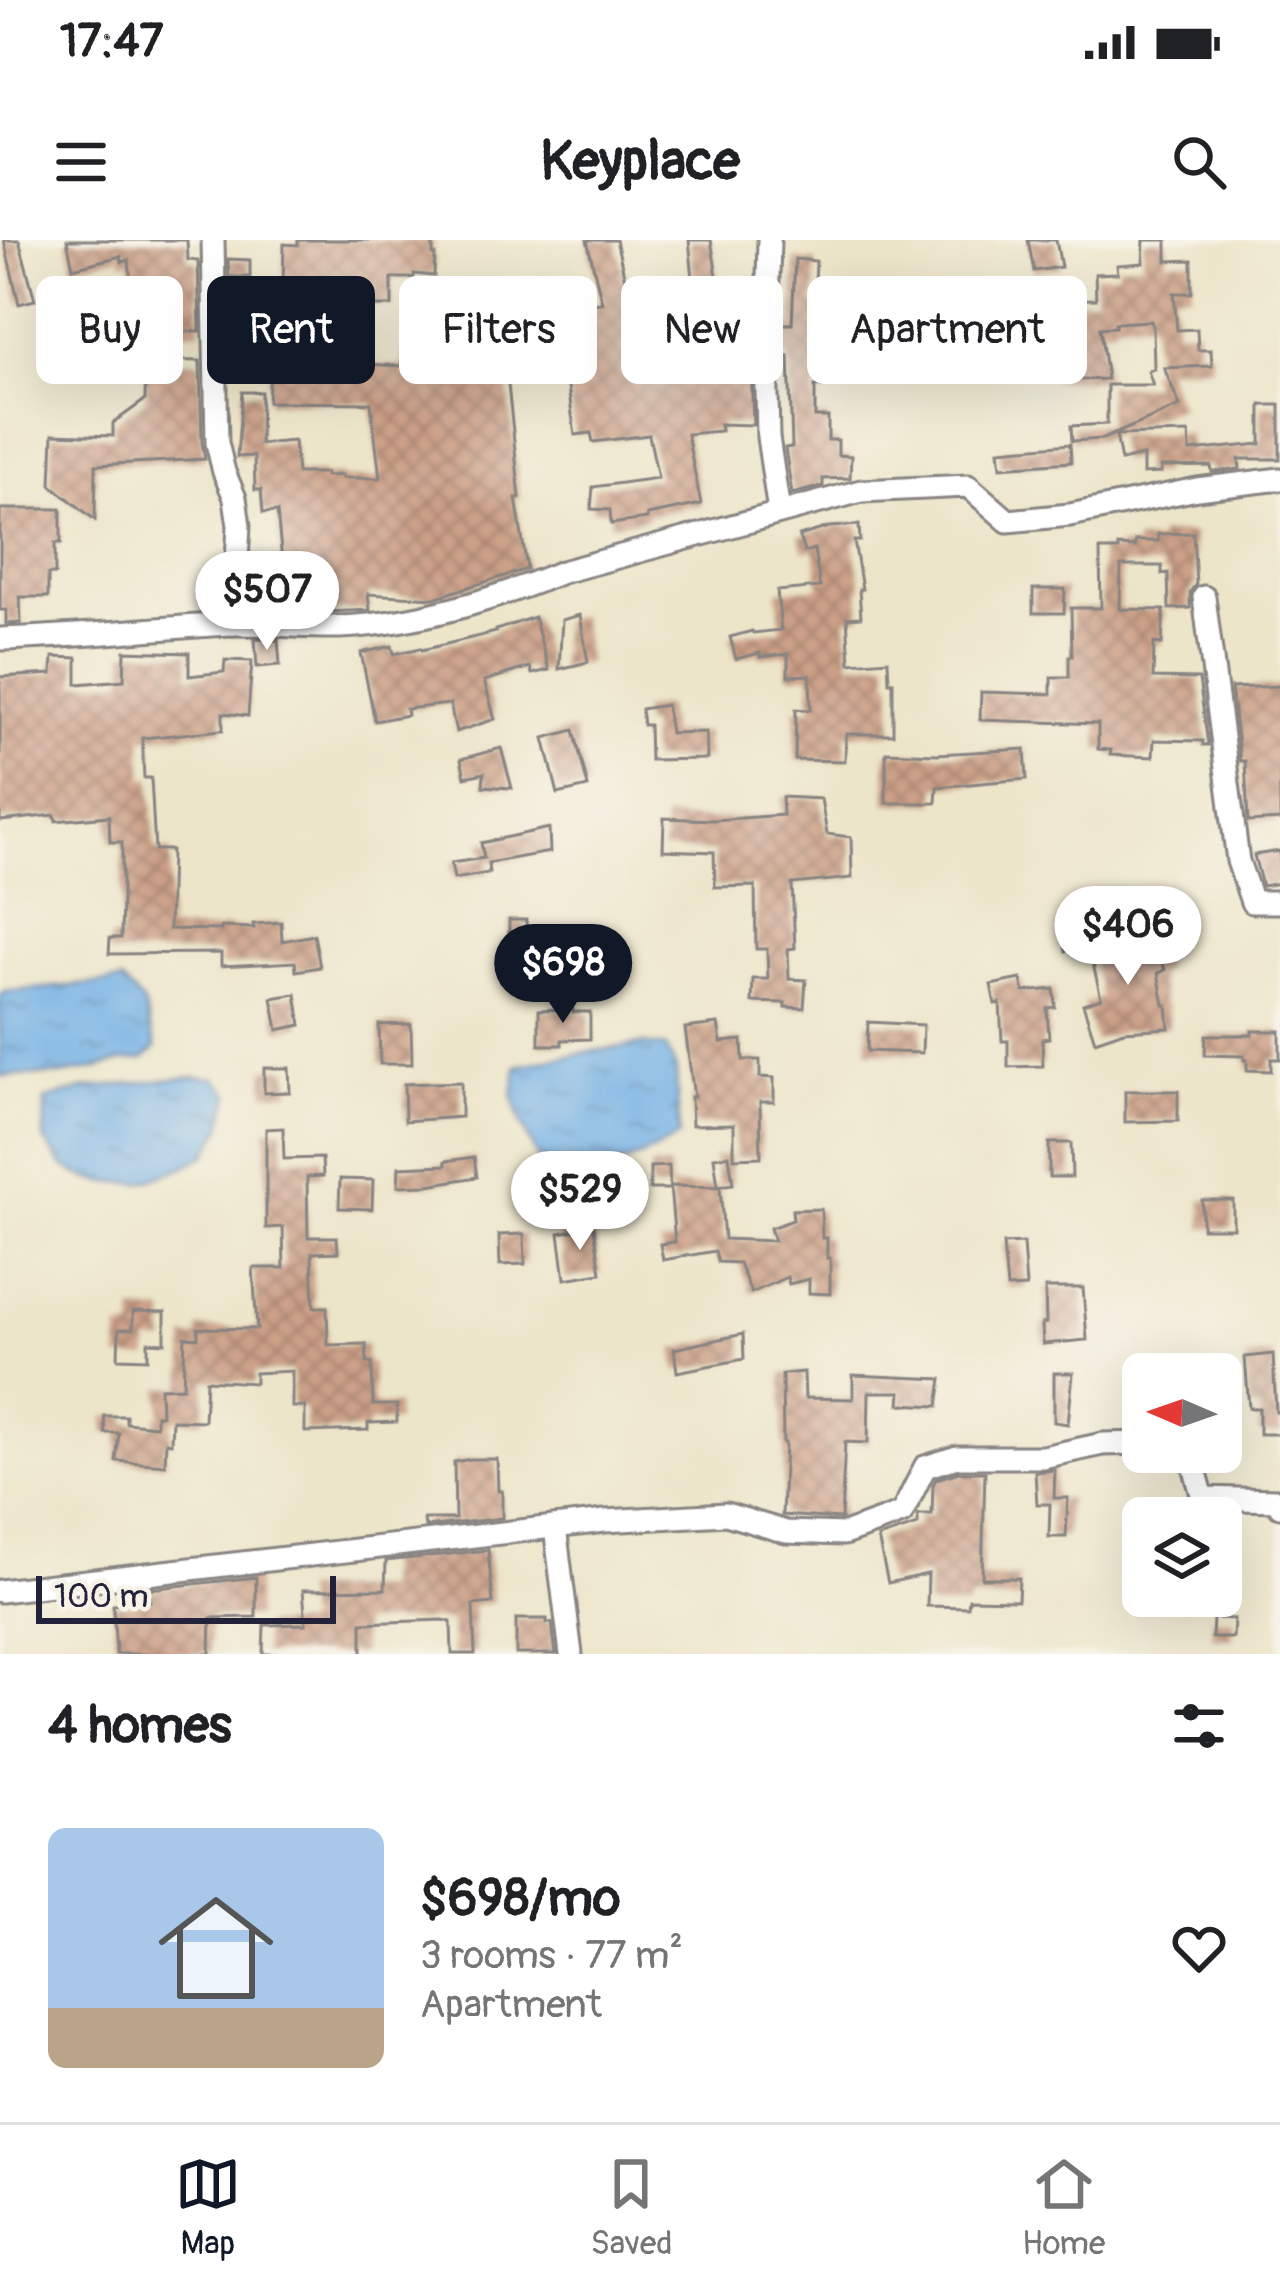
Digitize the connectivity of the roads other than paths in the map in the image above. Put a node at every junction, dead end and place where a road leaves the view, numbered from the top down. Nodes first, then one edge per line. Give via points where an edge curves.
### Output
1 (213, 240) edge
2 (769, 240) edge
3 (1280, 479) edge
4 (779, 512) junction
5 (1204, 597) dead end
6 (233, 624) junction
7 (0, 639) edge
8 (1280, 902) edge
9 (1122, 1444) edge
10 (1196, 1473) edge
11 (1280, 1506) edge
12 (555, 1527) junction
13 (0, 1591) edge
14 (571, 1654) edge

1 - 6 street via 217,443 239,526
2 - 4 street via 768,437
3 - 4 street via 1008,521 968,486 862,491
4 - 6 street via 405,621
5 - 8 street via 1238,860 1252,902
6 - 7 street
9 - 12 street via 925,1466 902,1513 844,1534 786,1532 726,1514
10 - 11 street via 1203,1498
12 - 13 street
12 - 14 street

